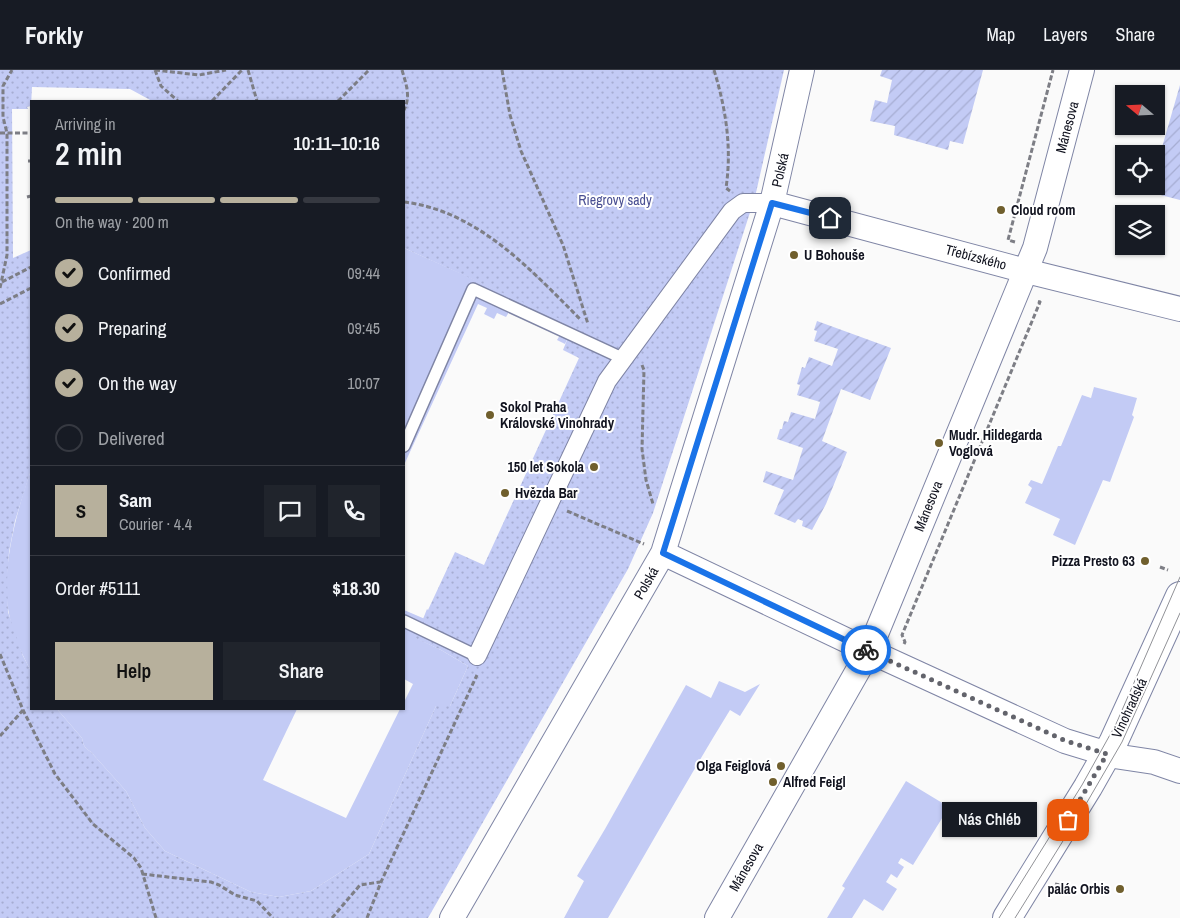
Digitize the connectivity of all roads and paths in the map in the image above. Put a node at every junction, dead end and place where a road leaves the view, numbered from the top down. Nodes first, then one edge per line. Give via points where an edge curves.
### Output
1 (12, 70) edge
2 (155, 70) edge
3 (226, 70) edge
4 (242, 70) edge
5 (248, 70) edge
6 (369, 70) edge
7 (402, 70) edge
8 (502, 70) edge
9 (714, 70) edge
10 (802, 70) edge
11 (1053, 70) edge
12 (1082, 70) edge
13 (177, 100) edge
14 (213, 100) edge
15 (257, 100) edge
16 (339, 100) edge
17 (405, 106) edge
18 (0, 133) edge
19 (7, 133) junction
20 (30, 133) edge
21 (405, 202) edge
22 (743, 203) junction
23 (772, 203) junction
24 (1035, 248) junction
25 (30, 268) edge
26 (1026, 271) junction
27 (2, 282) junction
28 (0, 288) edge
29 (30, 289) edge
30 (1040, 302) dead end
31 (0, 304) edge
32 (1180, 309) edge
33 (622, 358) junction
34 (642, 361) dead end
35 (405, 444) edge
36 (550, 504) junction
37 (654, 506) dead end
38 (647, 536) dead end
39 (640, 542) dead end
40 (639, 552) dead end
41 (663, 553) junction
42 (1160, 567) dead end
43 (1168, 570) dead end
44 (1179, 600) edge
45 (405, 621) edge
46 (905, 642) dead end
47 (869, 651) junction
48 (0, 654) edge
49 (477, 656) junction
50 (23, 710) junction
51 (0, 736) edge
52 (1107, 754) junction
53 (1180, 771) edge
54 (142, 874) junction
55 (381, 882) junction
56 (1054, 884) dead end
57 (1073, 888) dead end
58 (156, 918) edge
59 (273, 918) edge
60 (332, 918) edge
61 (366, 918) edge
62 (452, 918) edge
63 (717, 918) edge
64 (1007, 918) edge

1 - 19 path via 3,86 3,117
2 - 3 path via 199,75
2 - 13 path via 161,86
4 - 14 path
5 - 15 path
6 - 16 path
7 - 17 path via 408,96
8 - 21 path via 521,151 563,245 589,327 500,243 455,217
9 - 22 path via 729,136 726,188
10 - 23 street, Polská
11 - 24 path via 1008,240
12 - 24 street, Mánesova
18 - 19 path
19 - 20 path
19 - 27 path via 6,255
22 - 23 street
22 - 33 street via 732,211
23 - 26 street, Třebízského
23 - 41 street, Polská
24 - 26 street, Mánesova
25 - 27 path
26 - 32 street, Třebízského
26 - 47 street, Mánesova
27 - 28 path
29 - 31 path
30 - 46 path via 902,636
33 - 35 lane via 473,289
33 - 36 street via 607,381
34 - 37 path via 642,449
36 - 39 path
36 - 49 street
38 - 40 path
41 - 47 street
41 - 62 street, Polská
42 - 43 path
44 - 52 main road, Vinohradská
45 - 49 lane
47 - 52 street via 1066,741
47 - 63 street, Mánesova
48 - 50 path
49 - 55 path via 477,677
50 - 51 path
50 - 54 path via 55,774 93,824 134,858
52 - 53 street via 1154,762
52 - 64 main road, Vinohradská
54 - 58 path
54 - 59 path via 211,882 235,895 252,898
55 - 60 path via 360,885
55 - 61 path
56 - 57 path

